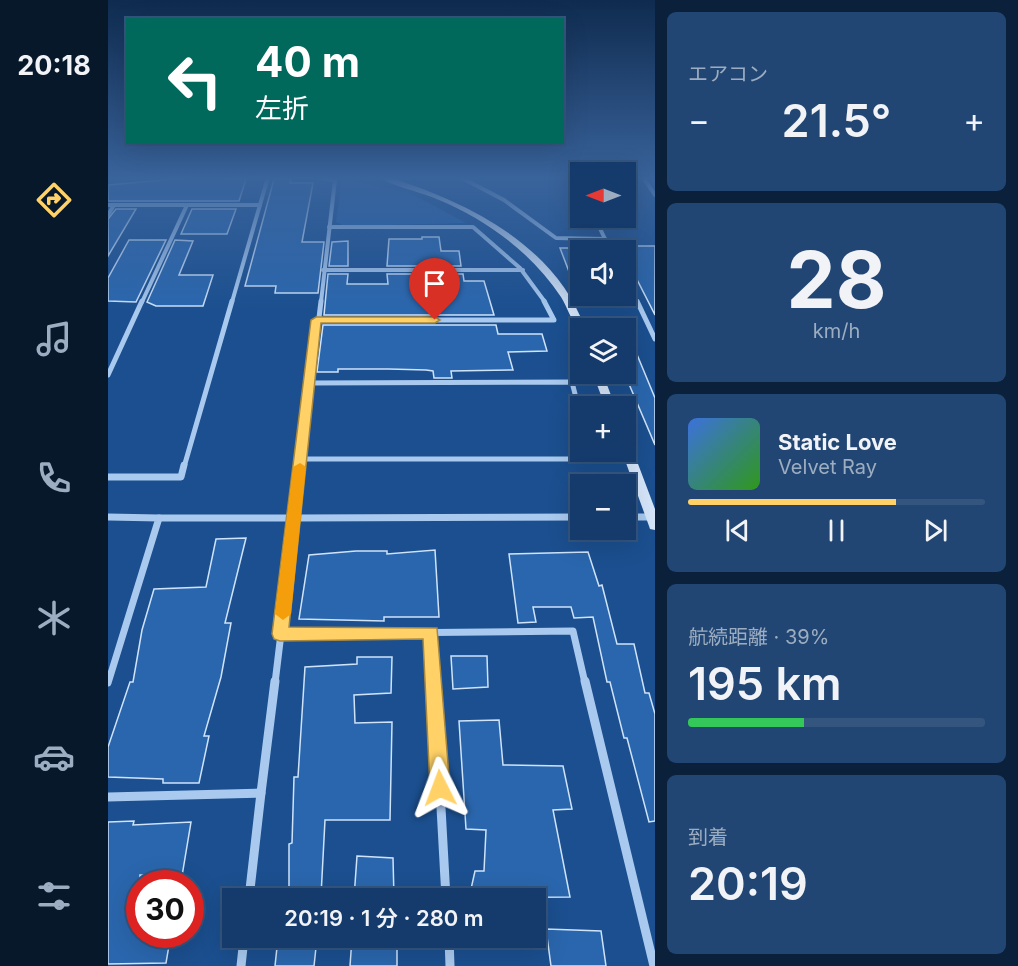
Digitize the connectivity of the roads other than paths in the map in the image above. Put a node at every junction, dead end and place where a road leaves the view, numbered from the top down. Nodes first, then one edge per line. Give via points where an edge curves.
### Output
1 (179, 222) edge
2 (255, 222) edge
3 (330, 222) edge
4 (486, 222) edge
5 (534, 222) edge
6 (329, 227) junction
7 (600, 228) edge
8 (605, 238) joint
9 (323, 270) junction
10 (523, 270) junction
11 (636, 300) edge
12 (576, 318) edge
13 (316, 320) junction
14 (655, 339) edge
15 (108, 375) edge
16 (309, 382) junction
17 (576, 396) edge
18 (301, 459) junction
19 (570, 459) edge
20 (631, 462) edge
21 (108, 477) edge
22 (108, 517) edge
23 (570, 517) edge
24 (159, 518) junction
25 (295, 518) junction
26 (636, 518) edge
27 (654, 520) edge
28 (431, 633) junction
29 (280, 634) junction
30 (108, 683) edge
31 (261, 793) junction
32 (108, 797) edge
33 (250, 888) edge
34 (446, 888) edge
35 (243, 948) edge
36 (449, 948) edge
37 (241, 966) edge
38 (450, 966) edge
39 (654, 966) edge

1 - 15 street
2 - 21 street via 180,477
3 - 6 street
4 - 12 street via 517,243 554,279
5 - 8 street via 556,238
6 - 9 street
6 - 10 street via 473,227
7 - 8 street
9 - 10 street
9 - 13 street
10 - 13 street via 541,291 554,320
11 - 14 street
13 - 16 street
16 - 17 street via 572,382
16 - 18 street
18 - 19 street
18 - 25 street
20 - 27 street
22 - 24 street
23 - 25 street
24 - 25 street
24 - 30 street
25 - 29 street
26 - 27 street
28 - 29 street
28 - 34 street
28 - 39 street via 573,631
29 - 31 street
31 - 32 street
31 - 33 street
35 - 37 street
36 - 38 street

